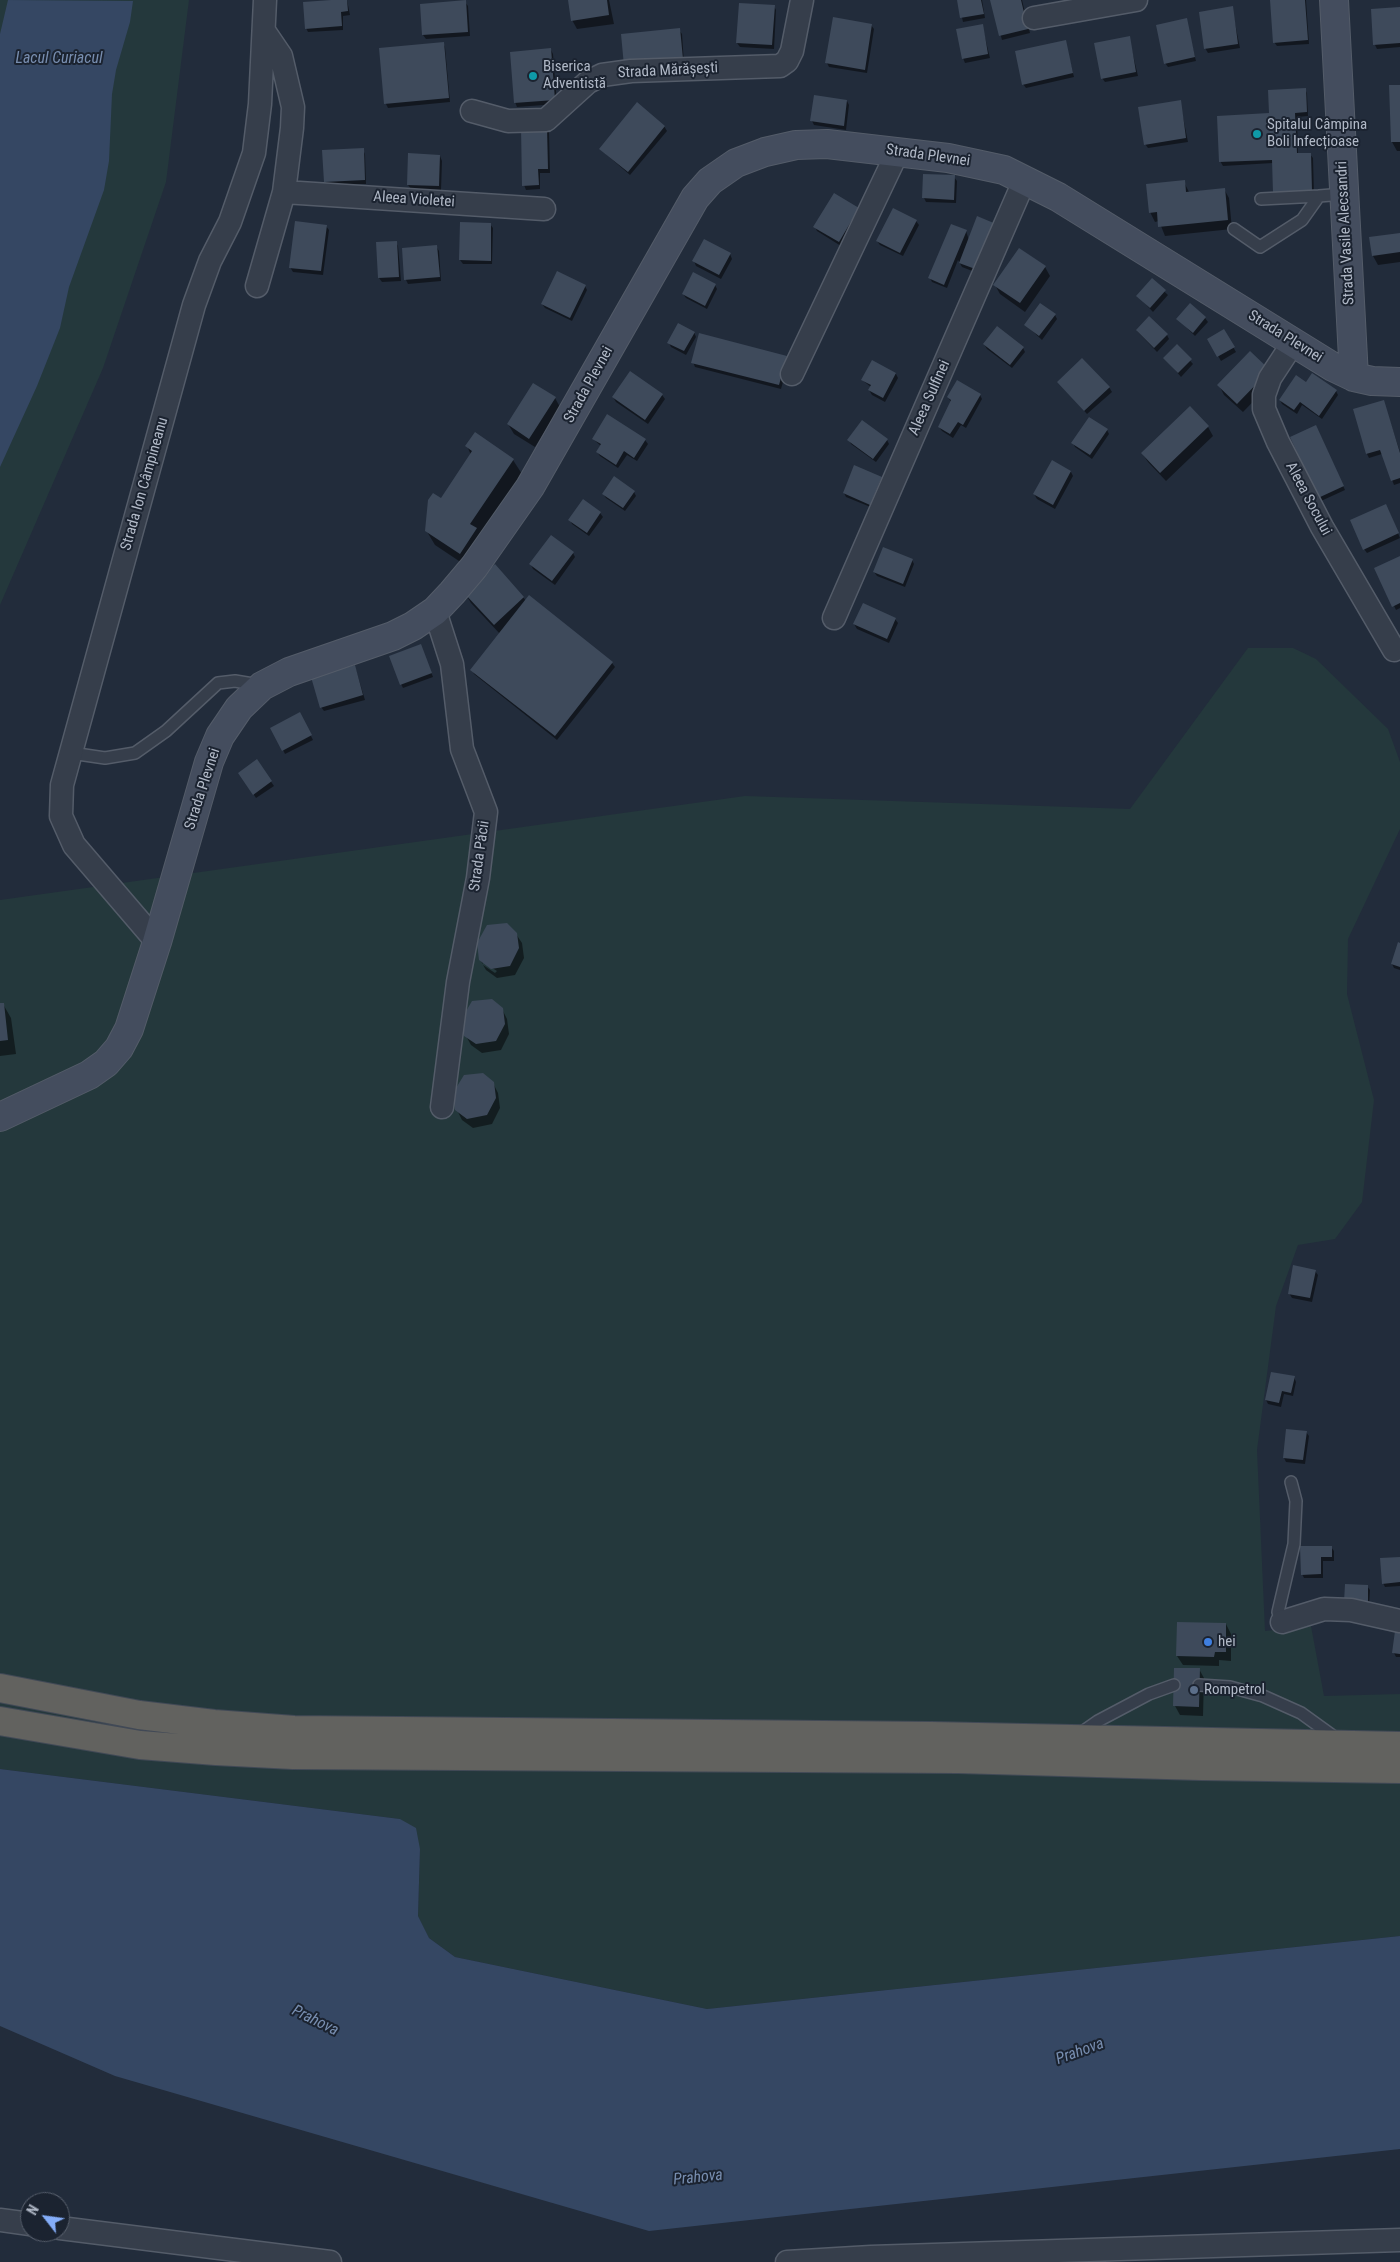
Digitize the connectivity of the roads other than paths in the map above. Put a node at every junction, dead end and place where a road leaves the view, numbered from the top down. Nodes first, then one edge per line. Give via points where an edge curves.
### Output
1 (265, 0) edge
2 (802, 0) edge
3 (1136, 0) edge
4 (1334, 0) edge
5 (1034, 18) dead end
6 (264, 31) junction
7 (472, 111) dead end
8 (898, 151) junction
9 (1025, 179) junction
10 (284, 192) junction
11 (1331, 195) junction
12 (1261, 199) dead end
13 (544, 209) dead end
14 (1234, 229) dead end
15 (257, 286) dead end
16 (1293, 343) junction
17 (792, 374) dead end
18 (1354, 377) junction
19 (1400, 382) edge
20 (435, 611) junction
21 (834, 618) dead end
22 (1394, 650) dead end
23 (262, 686) junction
24 (71, 753) junction
25 (158, 942) junction
26 (442, 1106) dead end
27 (0, 1116) edge
28 (1291, 1482) dead end
29 (1400, 1621) edge
30 (1282, 1622) joint
31 (1174, 1685) dead end
32 (1200, 1685) dead end
33 (0, 1688) edge
34 (0, 1721) edge
35 (1072, 1739) junction
36 (1344, 1744) junction
37 (1400, 1746) edge
38 (1400, 1769) edge
39 (0, 2220) edge
40 (20, 2223) edge
41 (70, 2229) edge
42 (1400, 2240) edge
43 (330, 2262) edge
44 (787, 2262) edge

1 - 6 street, Strada Ion Câmpineanu
2 - 7 street, Strada Mărășești via 792,51 787,62 780,66 631,71 602,75 588,82 546,120 508,121
3 - 5 street
4 - 11 main road, Strada Vasile Alecsandri
6 - 10 street via 281,56 293,107
6 - 24 street, Strada Ion Câmpineanu via 254,153 230,222 210,261 194,305
8 - 9 main road, Strada Plevnei via 985,164
8 - 17 street
8 - 20 main road, Strada Plevnei via 827,144 796,145 736,163 710,181 673,234 530,487 474,567
9 - 16 main road, Strada Plevnei via 1058,196
9 - 21 street, Aleea Sulfinei
10 - 13 street, Aleea Violetei
10 - 15 street
11 - 12 lane
11 - 14 lane via 1302,220 1260,247
11 - 18 main road, Strada Vasile Alecsandri
16 - 18 main road, Strada Plevnei
16 - 22 street, Aleea Socului via 1270,378 1264,395 1264,409 1322,527
18 - 19 main road, Strada Plevnei via 1372,382
20 - 23 main road, Strada Plevnei via 393,636 290,672
20 - 26 street, Strada Păcii via 452,664 462,749 486,812 478,878 458,982
23 - 24 lane via 234,681 218,683 166,732 135,753 105,758
23 - 25 main road, Strada Plevnei via 238,708 220,736 209,762
24 - 25 street, Strada Ion Câmpineanu via 62,785 60,816 74,844
25 - 27 main road, Strada Plevnei via 129,1029 106,1063 89,1075
28 - 30 lane via 1296,1500 1294,1544 1278,1612
29 - 30 street via 1351,1610 1324,1609
31 - 35 lane via 1148,1694
32 - 36 lane via 1230,1687 1263,1696 1301,1713
33 - 35 highway via 139,1715 294,1730
34 - 38 highway via 140,1745 293,1755 958,1759
35 - 36 highway
36 - 37 highway
39 - 40 street
41 - 43 street
42 - 44 street

